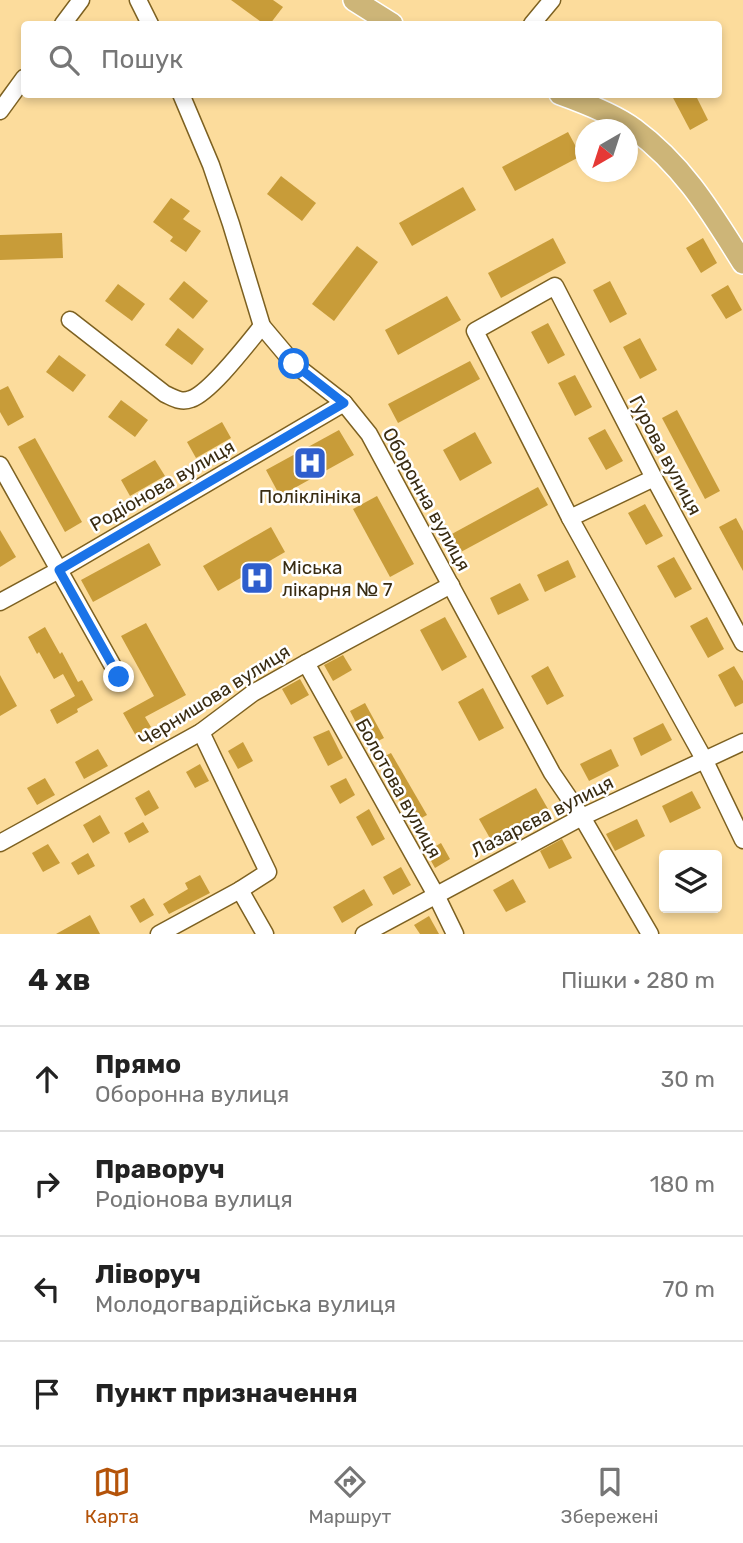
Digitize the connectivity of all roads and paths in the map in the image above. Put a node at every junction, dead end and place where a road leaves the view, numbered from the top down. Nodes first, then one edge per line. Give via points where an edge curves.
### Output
1 (81, 0) edge
2 (138, 0) edge
3 (354, 0) edge
4 (552, 0) edge
5 (65, 21) edge
6 (148, 21) edge
7 (387, 21) edge
8 (534, 21) edge
9 (21, 82) edge
10 (183, 98) edge
11 (570, 98) edge
12 (0, 111) edge
13 (743, 263) edge
14 (70, 320) dead end
15 (262, 326) junction
16 (344, 403) junction
17 (0, 465) edge
18 (654, 478) junction
19 (570, 518) junction
20 (59, 570) junction
21 (451, 585) junction
22 (0, 602) edge
23 (743, 643) edge
24 (306, 663) junction
25 (119, 677) dead end
26 (201, 732) junction
27 (743, 742) edge
28 (704, 759) junction
29 (582, 817) junction
30 (743, 839) edge
31 (0, 844) edge
32 (240, 890) junction
33 (436, 895) junction
34 (159, 934) edge
35 (265, 934) edge
36 (364, 934) edge
37 (455, 934) edge
38 (650, 934) edge

1 - 5 street
2 - 6 street
3 - 7 main road
4 - 8 street
9 - 12 street
10 - 15 street via 211,165
11 - 13 main road via 632,127 673,162
14 - 15 street via 178,401 192,399 207,387
15 - 16 street, Оборонна вулиця via 294,364
16 - 20 street, Родіонова вулиця
16 - 21 street, Оборонна вулиця via 369,435
17 - 20 street
18 - 19 street
18 - 19 street, Гурова вулиця via 555,286 475,331
18 - 23 street, Гурова вулиця
19 - 28 street
20 - 22 street, Родіонова вулиця
20 - 25 street
21 - 24 street, Чернишова вулиця
21 - 29 street, Оборонна вулиця via 552,773
24 - 26 street, Чернишова вулиця
24 - 33 street, Болотова вулиця
26 - 31 street, Чернишова вулиця
26 - 32 street via 268,872
27 - 28 street, Лазарєва вулиця
28 - 29 street, Лазарєва вулиця
28 - 30 street
29 - 33 street, Лазарєва вулиця
29 - 38 street, Оборонна вулиця
32 - 34 street
32 - 35 street
33 - 36 street, Лазарєва вулиця
33 - 37 street, Болотова вулиця

